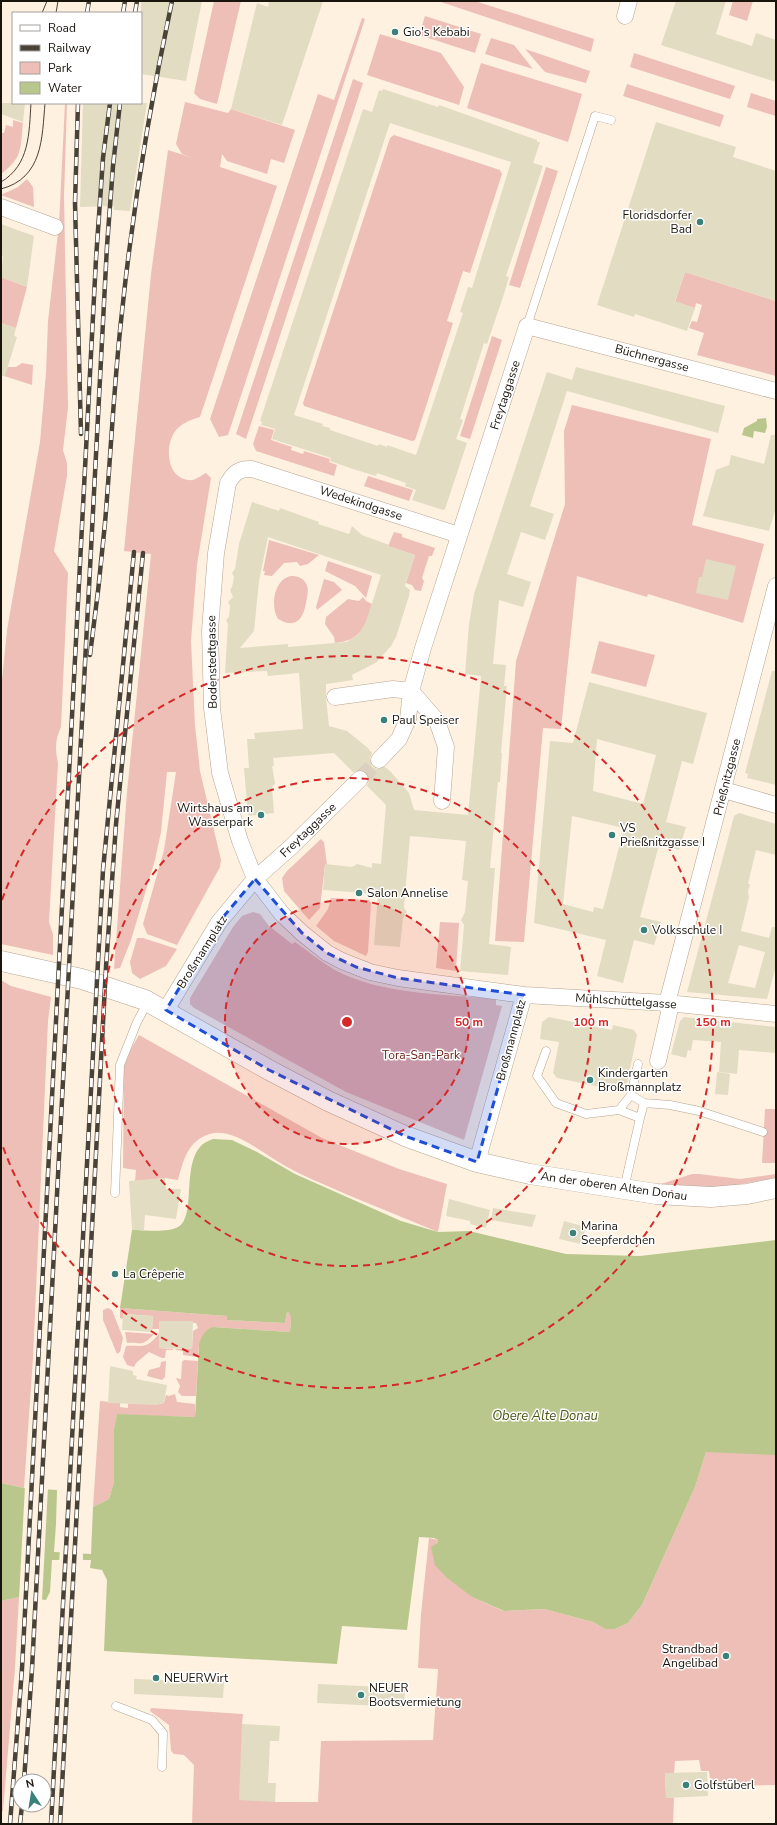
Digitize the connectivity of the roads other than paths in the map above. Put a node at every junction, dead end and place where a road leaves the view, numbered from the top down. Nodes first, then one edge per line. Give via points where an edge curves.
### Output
1 (611, 120) dead end
2 (1, 207) edge
3 (55, 227) dead end
4 (527, 326) junction
5 (776, 391) edge
6 (264, 471) joint
7 (459, 535) junction
8 (776, 586) edge
9 (769, 643) edge
10 (411, 691) junction
11 (335, 697) dead end
12 (379, 760) tunnel mouth
13 (360, 779) tunnel mouth
14 (724, 790) junction
15 (442, 801) dead end
16 (776, 805) edge
17 (255, 879) junction
18 (1, 961) edge
19 (524, 995) junction
20 (667, 1003) junction
21 (163, 1009) junction
22 (776, 1014) edge
23 (546, 1050) dead end
24 (658, 1061) dead end
25 (638, 1064) dead end
26 (631, 1094) junction
27 (644, 1103) junction
28 (619, 1110) junction
29 (640, 1118) junction
30 (764, 1132) dead end
31 (477, 1162) junction
32 (776, 1188) edge
33 (624, 1189) junction
34 (115, 1193) dead end
35 (116, 1706) dead end
36 (162, 1767) dead end

1 - 4 lane, Freytaggasse via 595,116
2 - 3 street
4 - 5 street, Büchnergasse
4 - 7 street, Freytaggasse
6 - 7 street, Wedekindgasse
6 - 17 street, Bodenstedtgasse via 241,470 234,474 228,483 216,553 210,630 212,708 220,773 240,841
7 - 10 street, Freytaggasse
8 - 9 street, Prießnitzgasse
9 - 14 street, Prießnitzgasse
10 - 11 street via 393,689
10 - 12 street, Freytaggasse via 408,719 399,739
10 - 15 street via 437,721 446,747
13 - 17 street, Freytaggasse
14 - 16 street
14 - 20 street, Prießnitzgasse
17 - 19 street, Broßmannplatz via 282,914 302,934 327,953 349,964 398,978
17 - 21 street, Broßmannplatz via 219,922
18 - 21 street via 82,979
19 - 20 street, Mühlschüttelgasse
19 - 31 street, Broßmannplatz
20 - 22 street, Mühlschüttelgasse
20 - 24 street, Prießnitzgasse via 669,1015
21 - 31 street via 328,1101 406,1136
21 - 34 lane via 137,1022 120,1065
23 - 28 lane via 537,1076 556,1103 586,1114
25 - 26 lane
26 - 27 lane
26 - 28 lane
27 - 29 lane
27 - 30 lane via 699,1111
28 - 29 lane
29 - 33 lane
31 - 33 street, An der oberen Alten Donau via 530,1174
32 - 33 street, An der oberen Alten Donau via 711,1197 656,1194
35 - 36 lane via 152,1720 163,1733

